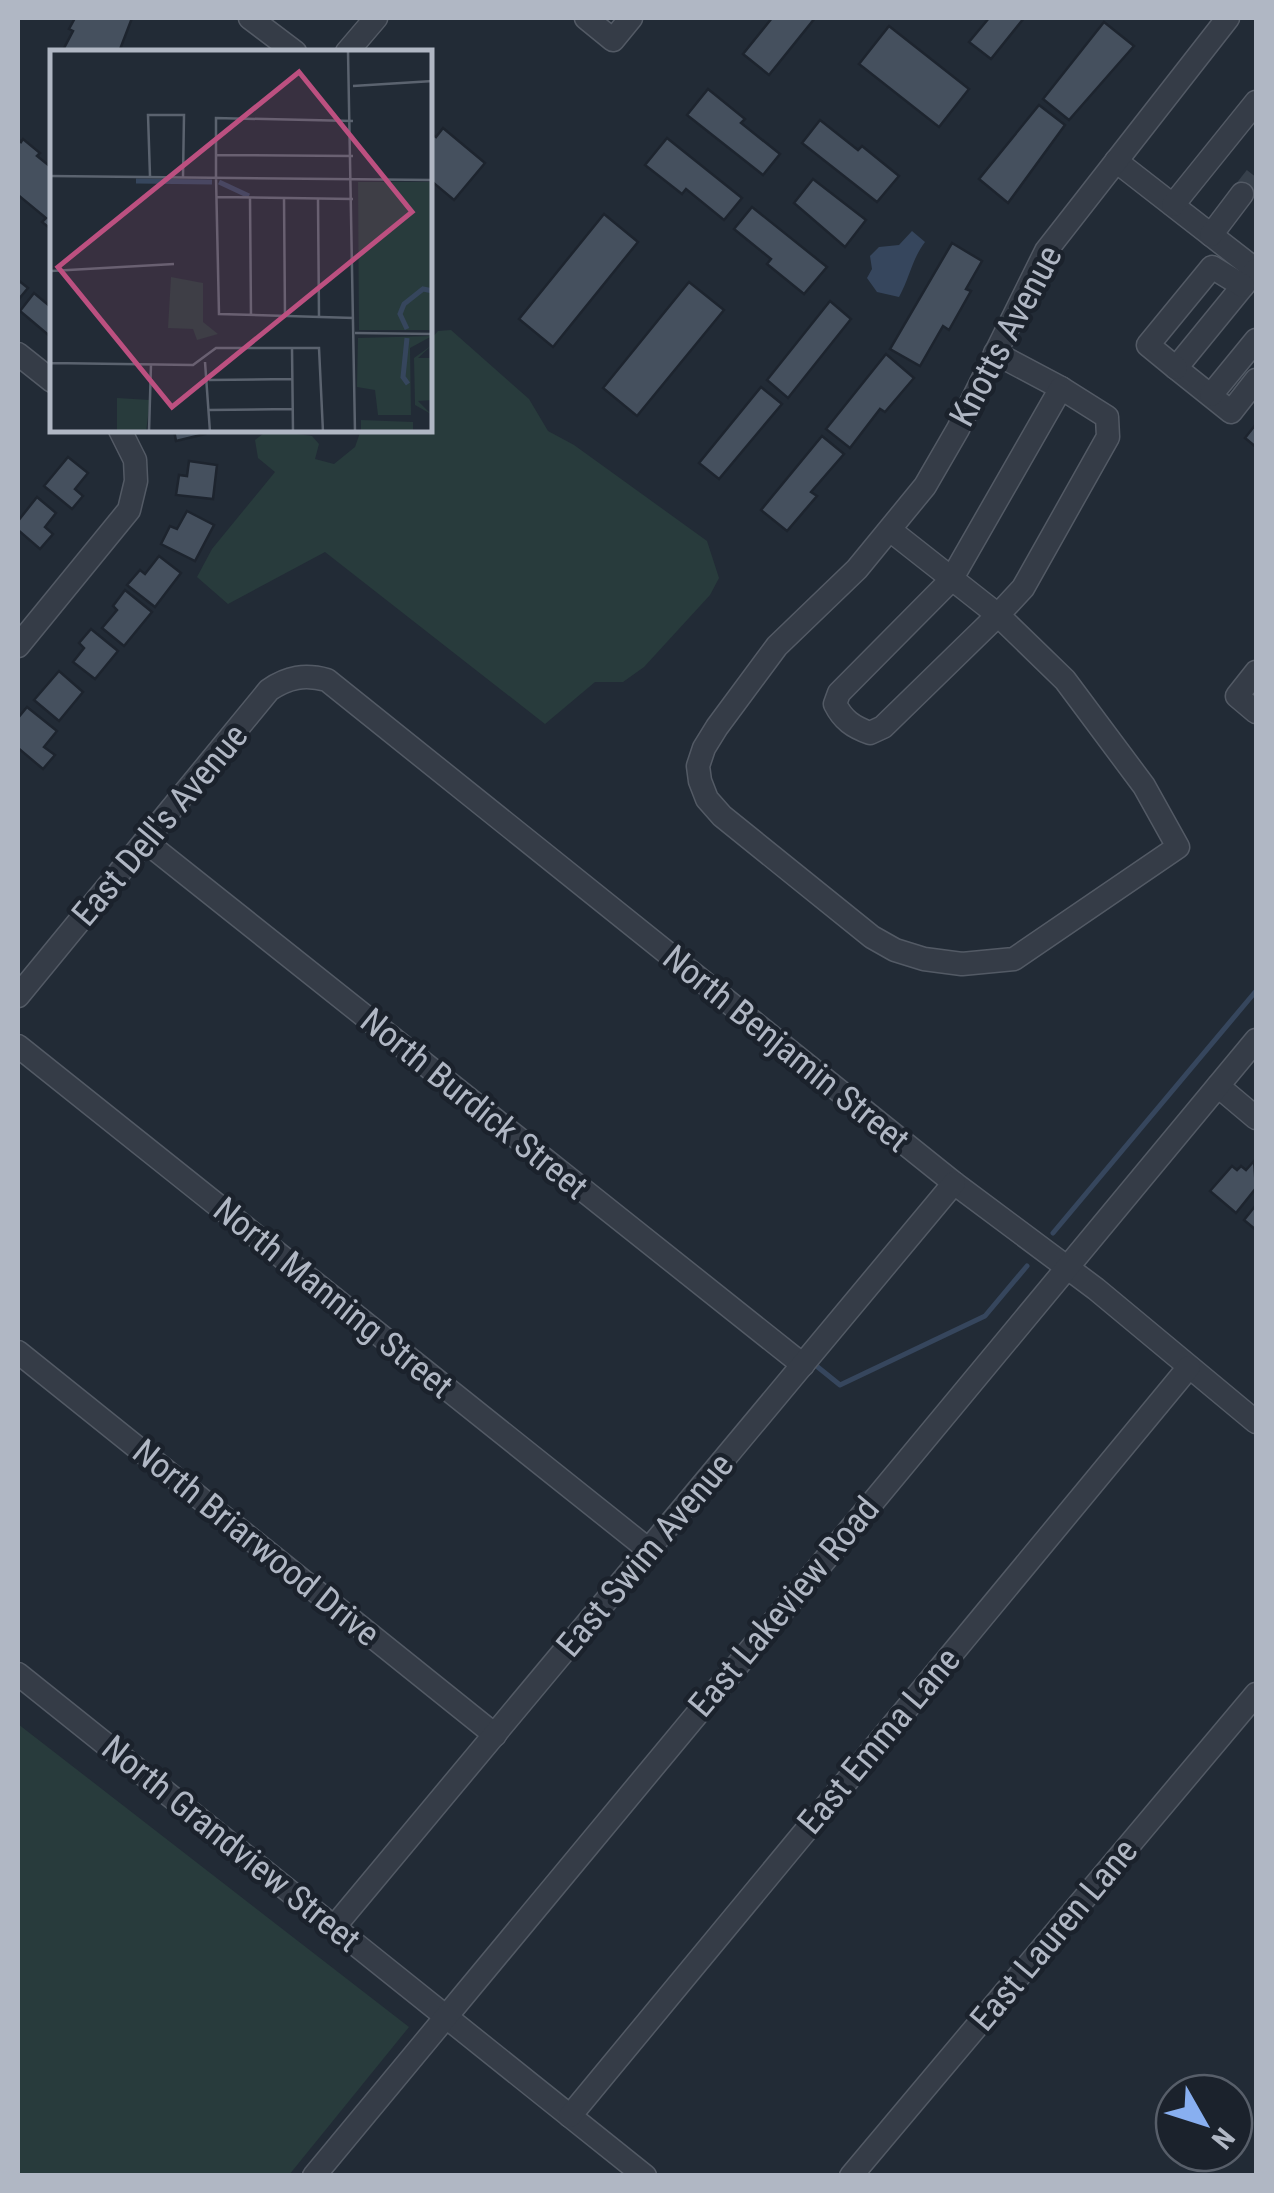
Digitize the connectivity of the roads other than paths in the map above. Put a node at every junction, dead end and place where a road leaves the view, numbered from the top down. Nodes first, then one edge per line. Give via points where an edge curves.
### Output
1 (250, 18) edge
2 (376, 18) edge
3 (586, 18) edge
4 (631, 18) edge
5 (1228, 18) edge
6 (293, 50) edge
7 (349, 50) edge
8 (1256, 102) edge
9 (1116, 160) junction
10 (1242, 194) tunnel mouth
11 (1173, 206) junction
12 (1211, 234) junction
13 (1251, 265) edge
14 (1256, 340) edge
15 (18, 354) edge
16 (995, 354) junction
17 (1176, 368) junction
18 (50, 379) edge
19 (1256, 380) edge
20 (1062, 388) junction
21 (1211, 395) junction
22 (121, 432) edge
23 (890, 530) junction
24 (952, 580) junction
25 (998, 614) junction
26 (18, 646) edge
27 (1256, 672) edge
28 (314, 677) joint
29 (1256, 712) edge
30 (146, 842) junction
31 (18, 996) edge
32 (1256, 1040) edge
33 (18, 1046) edge
34 (1218, 1086) junction
35 (1256, 1118) edge
36 (954, 1183) junction
37 (1068, 1266) junction
38 (18, 1352) edge
39 (803, 1365) junction
40 (1189, 1367) junction
41 (1256, 1422) edge
42 (648, 1550) junction
43 (18, 1674) edge
44 (1256, 1694) edge
45 (495, 1734) junction
46 (336, 1926) junction
47 (444, 2016) junction
48 (570, 2116) junction
49 (314, 2176) edge
50 (644, 2176) edge
51 (851, 2176) edge

1 - 6 street
2 - 7 street
3 - 4 street via 613,40
5 - 9 street, Knotts Avenue
8 - 11 street
9 - 11 street
9 - 16 street, Knotts Avenue via 1046,250
10 - 12 street
11 - 12 street
12 - 13 street
13 - 17 street
13 - 17 street via 1212,266 1148,345
14 - 21 street
15 - 18 street
16 - 20 street
16 - 23 street, Knotts Avenue via 924,486
17 - 21 street
19 - 21 street via 1231,412
20 - 24 street
20 - 25 street via 1108,417 1108,437 1023,588
22 - 26 street via 135,460 129,510
23 - 24 street
23 - 25 street, Knotts Avenue via 777,646 704,748 700,782 722,816 852,924 894,950 962,964 1014,959 1178,846 1144,786 1066,680
24 - 25 street
24 - 25 street via 844,686 835,704 848,723 870,733 883,727
27 - 29 street via 1237,696
28 - 30 street, East Dell's Avenue via 291,678 269,690
28 - 36 street, North Benjamin Street via 338,688
30 - 31 street, East Dell's Avenue
30 - 39 street, North Burdick Street
32 - 34 street, East Lakeview Road
33 - 42 street, North Manning Street
34 - 35 street
34 - 37 street, East Lakeview Road
36 - 37 street, North Benjamin Street
36 - 39 street, East Swim Avenue
37 - 40 street, North Benjamin Street
37 - 47 street, East Lakeview Road
38 - 45 street, North Briarwood Drive
39 - 42 street, East Swim Avenue
40 - 41 street, North Benjamin Street
40 - 48 street, East Emma Lane
42 - 45 street, East Swim Avenue
43 - 46 street, North Grandview Street
44 - 51 street, East Lauren Lane
45 - 46 street, East Swim Avenue
46 - 47 street, North Grandview Street
47 - 48 street, North Grandview Street
47 - 49 street, East Lakeview Road
48 - 50 street, North Grandview Street

